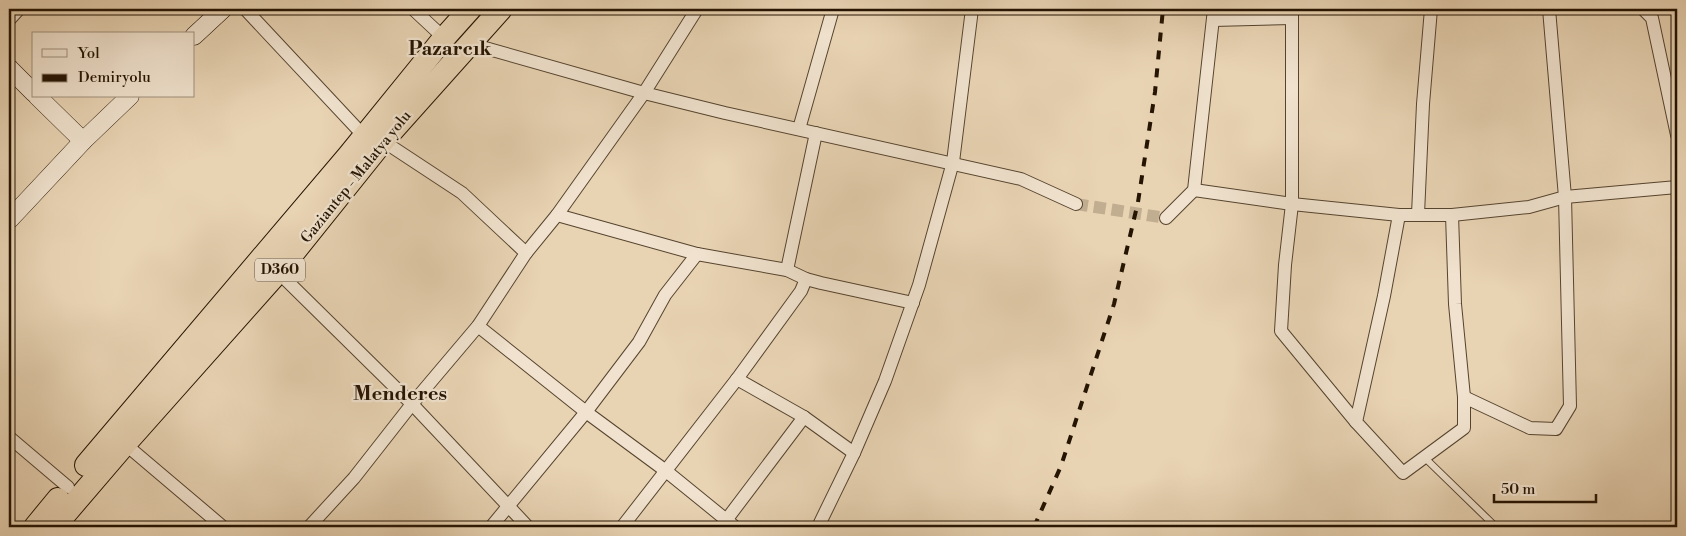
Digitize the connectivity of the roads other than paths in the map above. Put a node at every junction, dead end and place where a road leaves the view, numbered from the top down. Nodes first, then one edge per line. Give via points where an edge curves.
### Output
1 (19, 9) edge
2 (223, 9) edge
3 (245, 9) edge
4 (413, 9) edge
5 (470, 9) edge
6 (501, 9) edge
7 (697, 9) edge
8 (832, 9) edge
9 (972, 9) edge
10 (1431, 9) edge
11 (1549, 9) edge
12 (1643, 9) edge
13 (1292, 13) edge
14 (1213, 14) edge
15 (9, 20) edge
16 (195, 35) edge
17 (444, 38) junction
18 (471, 44) junction
19 (13, 75) edge
20 (32, 91) edge
21 (644, 93) junction
22 (39, 98) edge
23 (128, 98) edge
24 (799, 129) junction
25 (816, 133) junction
26 (1677, 135) edge
27 (373, 138) junction
28 (83, 141) junction
29 (953, 162) junction
30 (1677, 187) edge
31 (1194, 190) junction
32 (1565, 197) junction
33 (1076, 204) tunnel mouth
34 (1292, 204) junction
35 (1418, 214) junction
36 (557, 215) junction
37 (1398, 215) junction
38 (1452, 215) junction
39 (1166, 218) dead end
40 (9, 220) edge
41 (526, 253) junction
42 (697, 254) junction
43 (787, 270) junction
44 (278, 272) junction
45 (806, 279) junction
46 (913, 303) junction
47 (478, 326) junction
48 (737, 379) junction
49 (1464, 397) junction
50 (412, 404) junction
51 (586, 412) junction
52 (804, 417) junction
53 (1356, 422) junction
54 (9, 437) edge
55 (125, 444) junction
56 (854, 452) junction
57 (1424, 457) junction
58 (666, 471) junction
59 (68, 487) junction
60 (509, 505) junction
61 (727, 525) edge
62 (35, 527) edge
63 (54, 527) edge
64 (223, 527) edge
65 (309, 527) edge
66 (491, 527) edge
67 (528, 527) edge
68 (622, 527) edge
69 (818, 527) edge
70 (1496, 527) edge

1 - 15 street
2 - 16 street
3 - 27 street
4 - 17 street
5 - 17 highway, Gaziantep - Malatya yolu / D360
6 - 18 highway, Gaziantep - Malatya yolu / D360
7 - 21 street
8 - 24 street
9 - 29 street
10 - 35 street
11 - 32 street
12 - 26 street via 1652,18
13 - 14 street
13 - 34 street
14 - 31 street
17 - 27 highway, Gaziantep - Malatya yolu / D360
18 - 21 street
18 - 27 highway, Gaziantep - Malatya yolu / D360
19 - 20 street
21 - 24 street
21 - 36 street
22 - 28 street
23 - 28 street
24 - 25 street
25 - 29 street
25 - 43 street
27 - 41 street via 462,193
27 - 44 highway, Gaziantep - Malatya yolu / D360
27 - 59 highway, Gaziantep - Malatya yolu / D360 via 349,155
28 - 40 street
29 - 33 street via 1022,179
29 - 46 street
30 - 32 street
31 - 34 street
31 - 39 street
32 - 38 street via 1529,207
32 - 49 street via 1570,406 1556,429 1530,428
34 - 37 street
34 - 53 street via 1281,331
35 - 37 street
35 - 38 street
36 - 41 street
36 - 42 street
37 - 53 street
38 - 49 street via 1455,304
41 - 47 street
42 - 43 street
42 - 51 street via 665,295 639,342
43 - 45 street
44 - 50 street
44 - 55 highway, Gaziantep - Malatya yolu / D360
45 - 46 street
45 - 48 street via 801,291
46 - 56 street via 885,381
47 - 50 street
47 - 51 street
48 - 52 street
48 - 58 street
49 - 57 street via 1464,428
50 - 60 street
50 - 65 street via 354,478
51 - 58 street
51 - 60 street
52 - 56 street
52 - 61 street
53 - 57 street via 1403,472
54 - 59 street
55 - 63 highway, Gaziantep - Malatya yolu / D360
55 - 64 street
56 - 69 street
57 - 70 lane
58 - 61 street
58 - 68 street
59 - 62 highway, Gaziantep - Malatya yolu / D360
60 - 66 street
60 - 67 street

